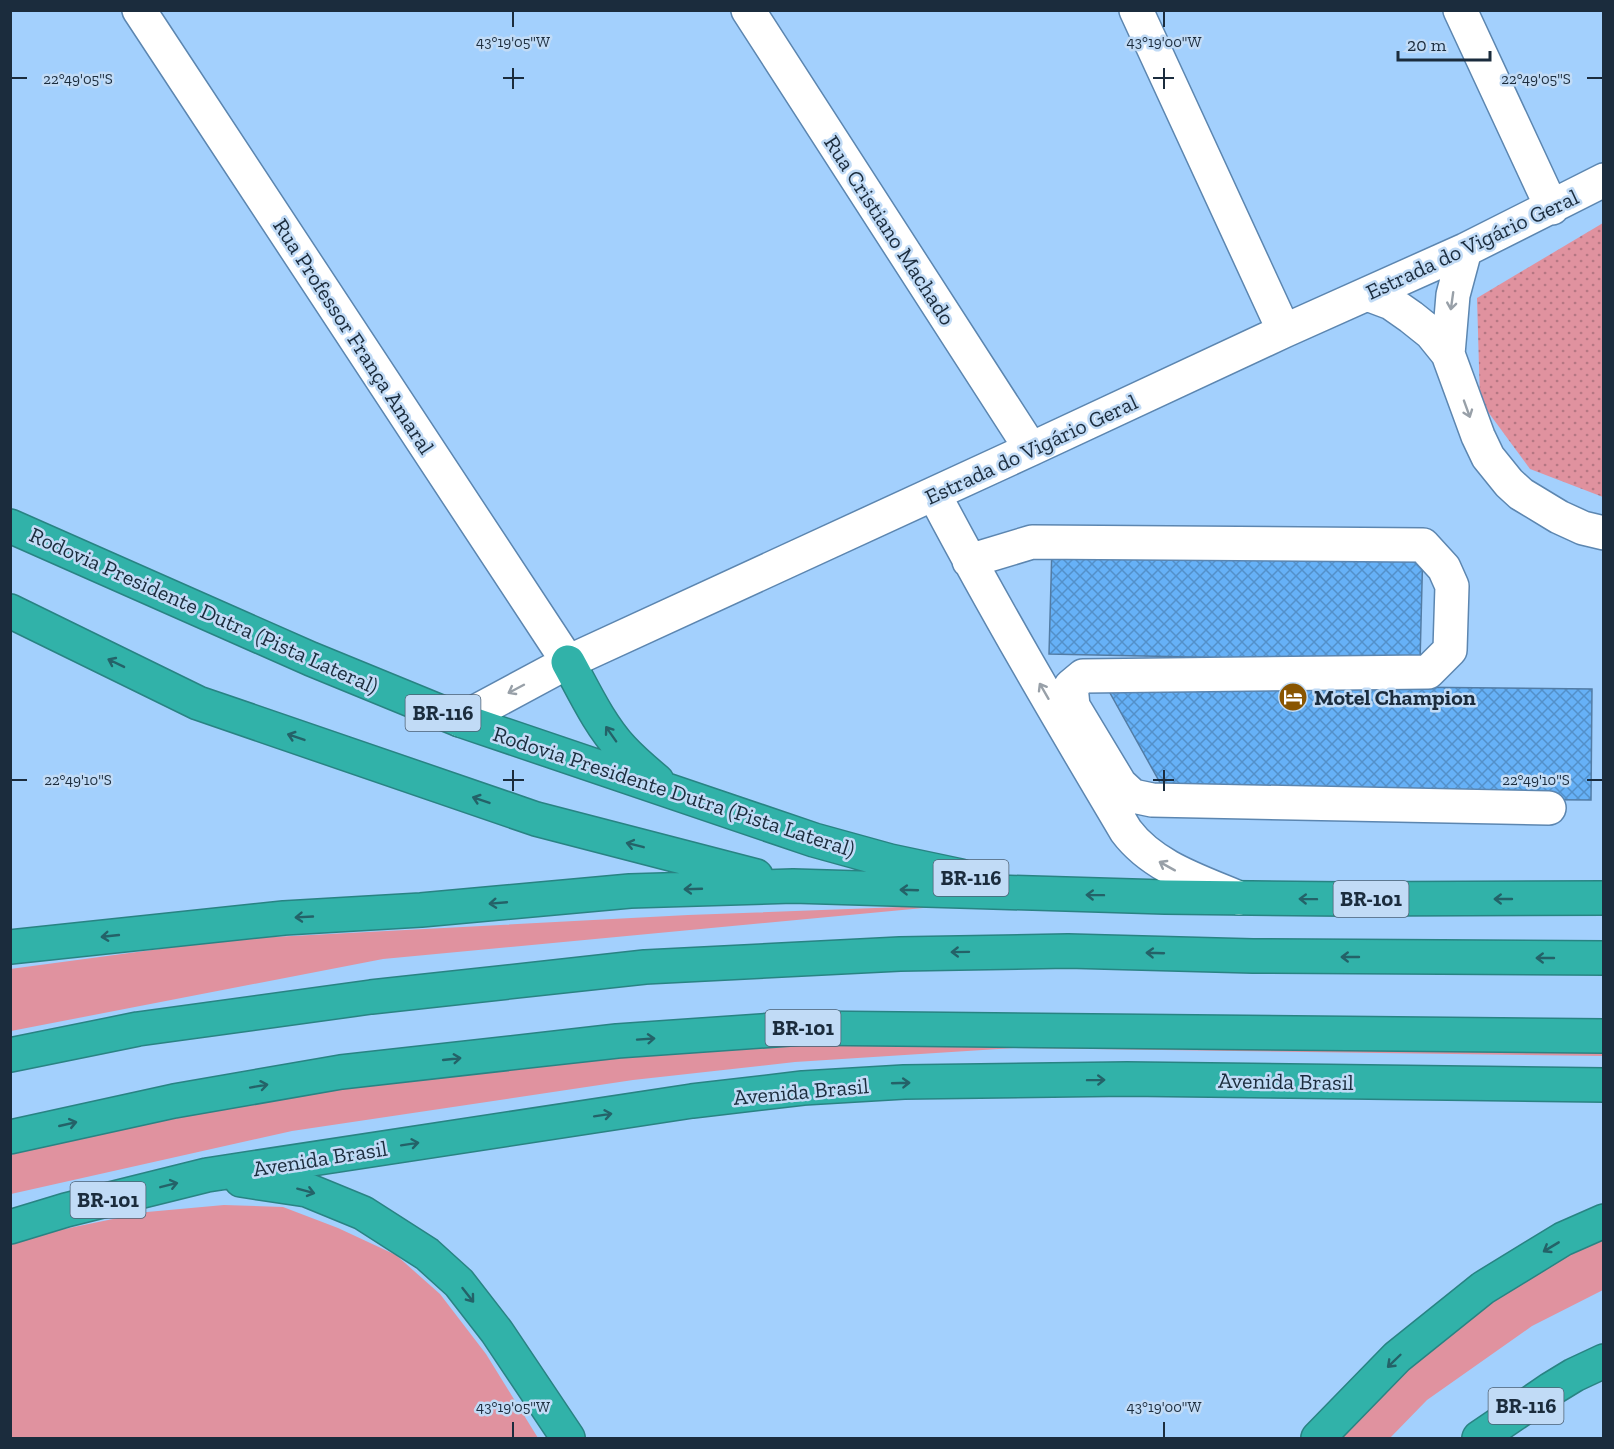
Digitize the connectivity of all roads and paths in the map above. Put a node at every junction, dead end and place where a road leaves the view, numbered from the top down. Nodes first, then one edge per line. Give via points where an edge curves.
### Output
1 (139, 10) edge
2 (748, 10) edge
3 (1136, 10) edge
4 (1460, 10) edge
5 (1604, 180) edge
6 (1552, 207) junction
7 (1466, 250) junction
8 (1367, 294) junction
9 (1284, 331) junction
10 (1448, 354) junction
11 (1031, 449) junction
12 (933, 494) junction
13 (10, 526) edge
14 (1604, 533) edge
15 (969, 561) junction
16 (10, 611) edge
17 (568, 662) junction
18 (460, 720) junction
19 (667, 790) junction
20 (1549, 808) dead end
21 (793, 886) junction
22 (1052, 894) junction
23 (1239, 898) junction
24 (1604, 898) edge
25 (10, 947) edge
26 (1604, 958) edge
27 (1604, 1036) edge
28 (10, 1055) edge
29 (1604, 1085) edge
30 (10, 1137) edge
31 (207, 1175) junction
32 (1604, 1221) edge
33 (10, 1227) edge
34 (1604, 1361) edge
35 (568, 1438) edge
36 (1318, 1438) edge
37 (1479, 1438) edge

1 - 17 street, Rua Professor França Amaral
2 - 11 street, Rua Cristiano Machado
3 - 9 street
4 - 6 street
5 - 6 street, Estrada do Vigário Geral
6 - 7 street, Estrada do Vigário Geral
7 - 8 street, Estrada do Vigário Geral
7 -> 10 street via 1453,295
8 - 9 street, Estrada do Vigário Geral
8 - 10 street via 1411,317
9 - 11 street, Estrada do Vigário Geral
10 -> 14 street via 1478,436 1509,483 1559,517
11 - 12 street, Estrada do Vigário Geral
12 - 15 street
12 - 17 street, Estrada do Vigário Geral
13 - 18 highway, Rodovia Presidente Dutra (Pista Lateral) / BR-116
15 - 20 street via 1032,542 1423,545 1444,568 1452,586 1450,650 1428,672 1083,676 1071,686 1073,706 1120,784 1133,796 1152,801
23 -> 15 street via 1163,864 1133,841
21 -> 16 highway via 536,819 198,703
17 -> 18 street, Estrada do Vigário Geral
19 -> 17 highway via 611,736
18 - 19 highway, Rodovia Presidente Dutra (Pista Lateral) / BR-116
19 - 22 highway, Rodovia Presidente Dutra (Pista Lateral) / BR-116 via 814,840 890,861
22 -> 21 highway, BR-101
21 -> 25 highway, BR-101 via 630,891 284,918
23 -> 22 highway, BR-101
24 -> 23 highway, BR-101
26 -> 28 highway via 1068,951 900,954 656,966 371,997 138,1029
30 -> 27 highway, BR-101 via 174,1101 341,1072 714,1033 803,1028
31 -> 29 highway, Avenida Brasil / BR-101 via 692,1101 904,1082 1127,1079
33 -> 31 highway, Avenida Brasil / BR-101
31 -> 35 highway via 307,1190 363,1213 427,1254 459,1283 497,1332
32 -> 36 highway via 1563,1239 1483,1288 1397,1357
34 - 37 highway, BR-116 via 1551,1389

